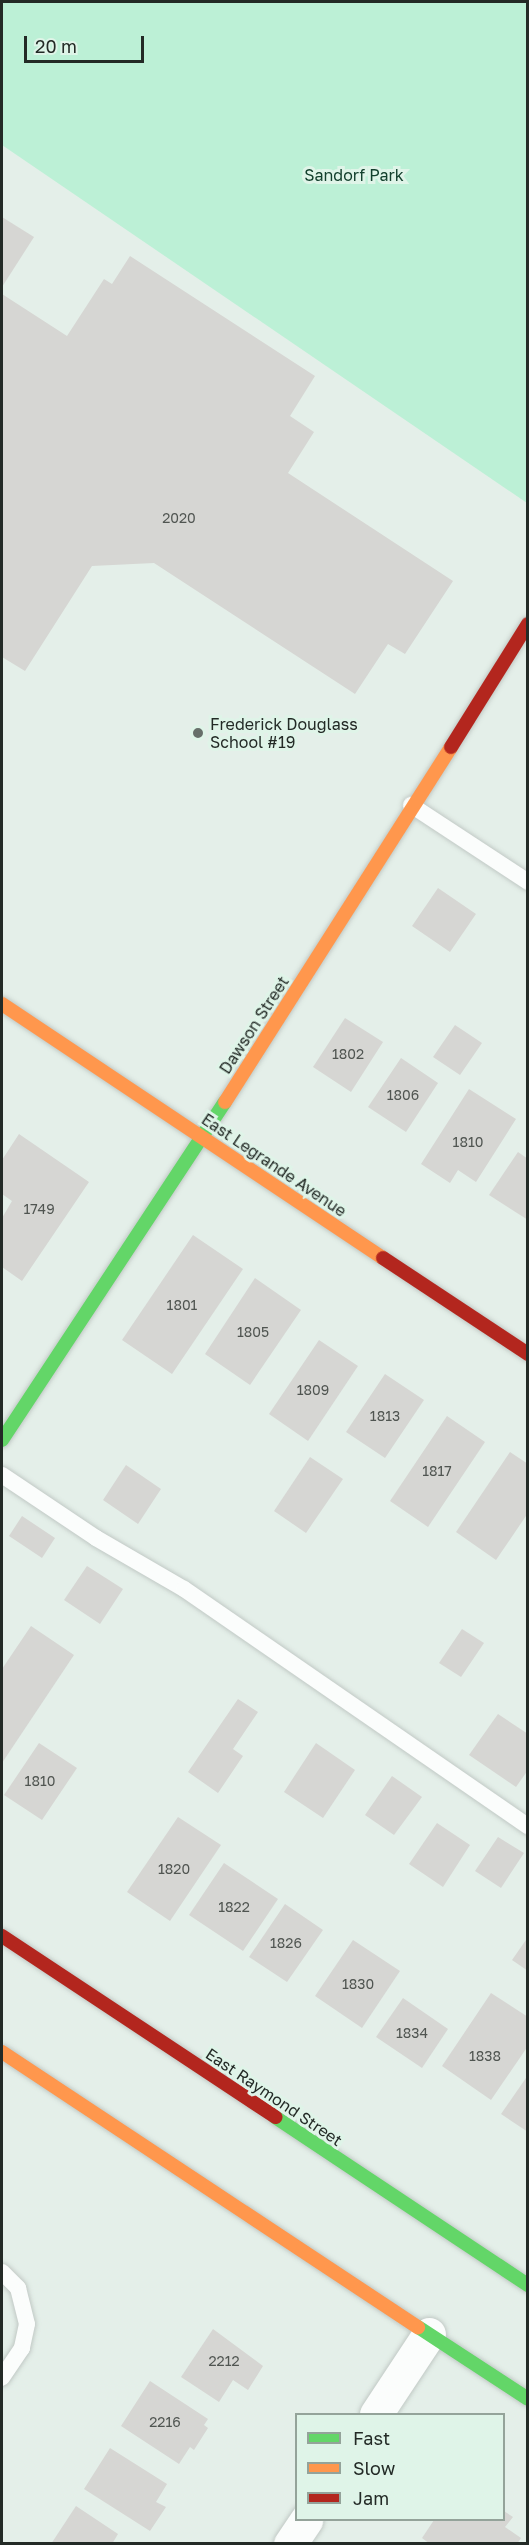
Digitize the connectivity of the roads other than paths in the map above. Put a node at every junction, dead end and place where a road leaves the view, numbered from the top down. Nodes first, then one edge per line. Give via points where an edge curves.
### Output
1 (528, 624) edge
2 (411, 805) junction
3 (528, 882) edge
4 (2, 1004) edge
5 (200, 1136) junction
6 (528, 1354) edge
7 (2, 1440) edge
8 (2, 1475) edge
9 (528, 1826) edge
10 (2, 1936) edge
11 (2, 2052) edge
12 (2, 2272) edge
13 (528, 2285) edge
14 (429, 2334) junction
15 (2, 2378) edge
16 (528, 2399) edge
17 (377, 2413) edge
18 (305, 2521) edge
19 (290, 2544) edge

1 - 2 street, Dawson Street
2 - 3 lane
2 - 5 street, Dawson Street via 285,1011
4 - 5 street, East Legrande Avenue
5 - 6 street, East Legrande Avenue
5 - 7 street, Dawson Street
8 - 9 lane via 96,1538 184,1589
10 - 13 street, East Raymond Street
11 - 14 street
12 - 15 lane via 18,2288 27,2324 22,2348
14 - 16 street
14 - 17 street
18 - 19 street

